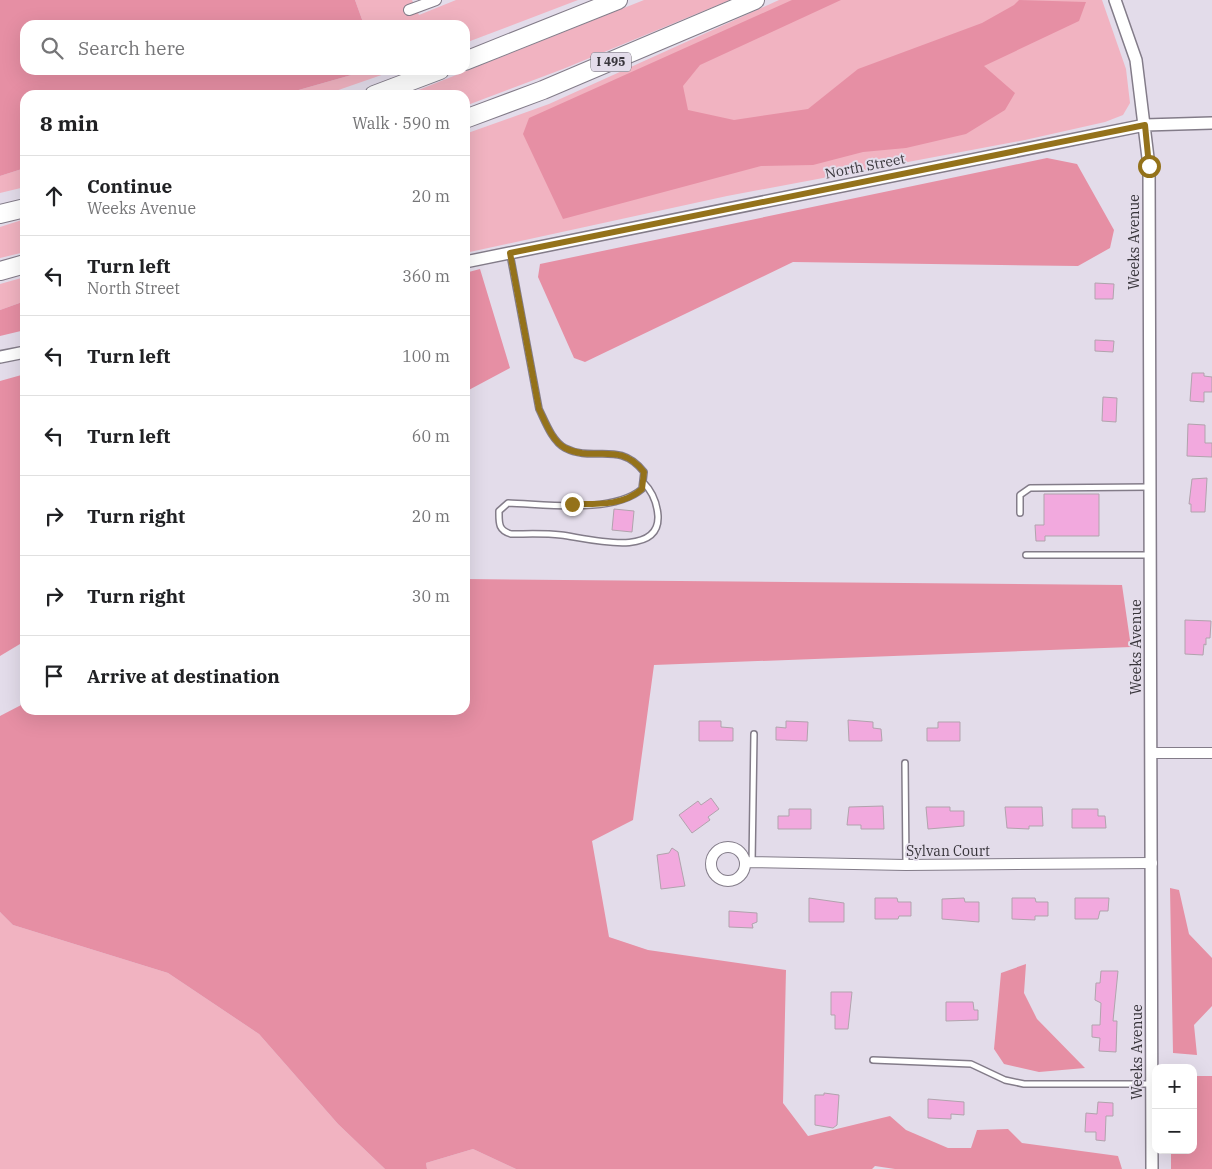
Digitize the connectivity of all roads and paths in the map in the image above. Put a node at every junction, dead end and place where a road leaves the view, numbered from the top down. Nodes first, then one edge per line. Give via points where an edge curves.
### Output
1 (436, 0) edge
2 (618, 0) edge
3 (756, 0) edge
4 (1115, 0) edge
5 (409, 10) dead end
6 (470, 59) edge
7 (427, 75) edge
8 (387, 90) edge
9 (470, 117) edge
10 (1212, 123) edge
11 (1145, 125) junction
12 (20, 209) edge
13 (0, 214) edge
14 (510, 253) junction
15 (470, 261) edge
16 (20, 265) edge
17 (0, 271) edge
18 (20, 353) edge
19 (0, 358) edge
20 (643, 482) junction
21 (1150, 487) junction
22 (1020, 513) dead end
23 (1026, 555) dead end
24 (1150, 555) junction
25 (754, 734) dead end
26 (1212, 752) edge
27 (1151, 753) junction
28 (905, 763) dead end
29 (748, 863) joint
30 (1152, 863) junction
31 (906, 865) junction
32 (873, 1060) dead end
33 (1152, 1064) edge
34 (1152, 1084) edge
35 (1152, 1109) edge
36 (1152, 1169) edge

1 - 5 street
2 - 6 highway
3 - 9 highway, I 495 via 626,56
4 - 11 street via 1136,60
7 - 8 highway
10 - 11 street, North Street
11 - 14 street, North Street
11 - 21 street, Weeks Avenue via 1149,166
12 - 13 highway
14 - 15 street, North Street
14 - 20 lane via 539,409 551,432 564,448 635,460 644,472
16 - 17 highway
18 - 19 street
20 - 20 lane via 642,489 633,498 611,504 508,503 499,511 500,528 511,534 558,535 615,543 639,541 652,536 658,526 657,505 651,490
21 - 22 lane via 1030,488 1020,496
21 - 24 street, Weeks Avenue
23 - 24 lane
24 - 27 street, Weeks Avenue
25 - 29 lane
26 - 27 street
27 - 30 street, Weeks Avenue
28 - 31 lane
29 - 31 street, Sylvan Court
30 - 31 street, Sylvan Court
30 - 33 street, Weeks Avenue
32 - 34 lane via 971,1064 1005,1080 1024,1084
35 - 36 street, Weeks Avenue

